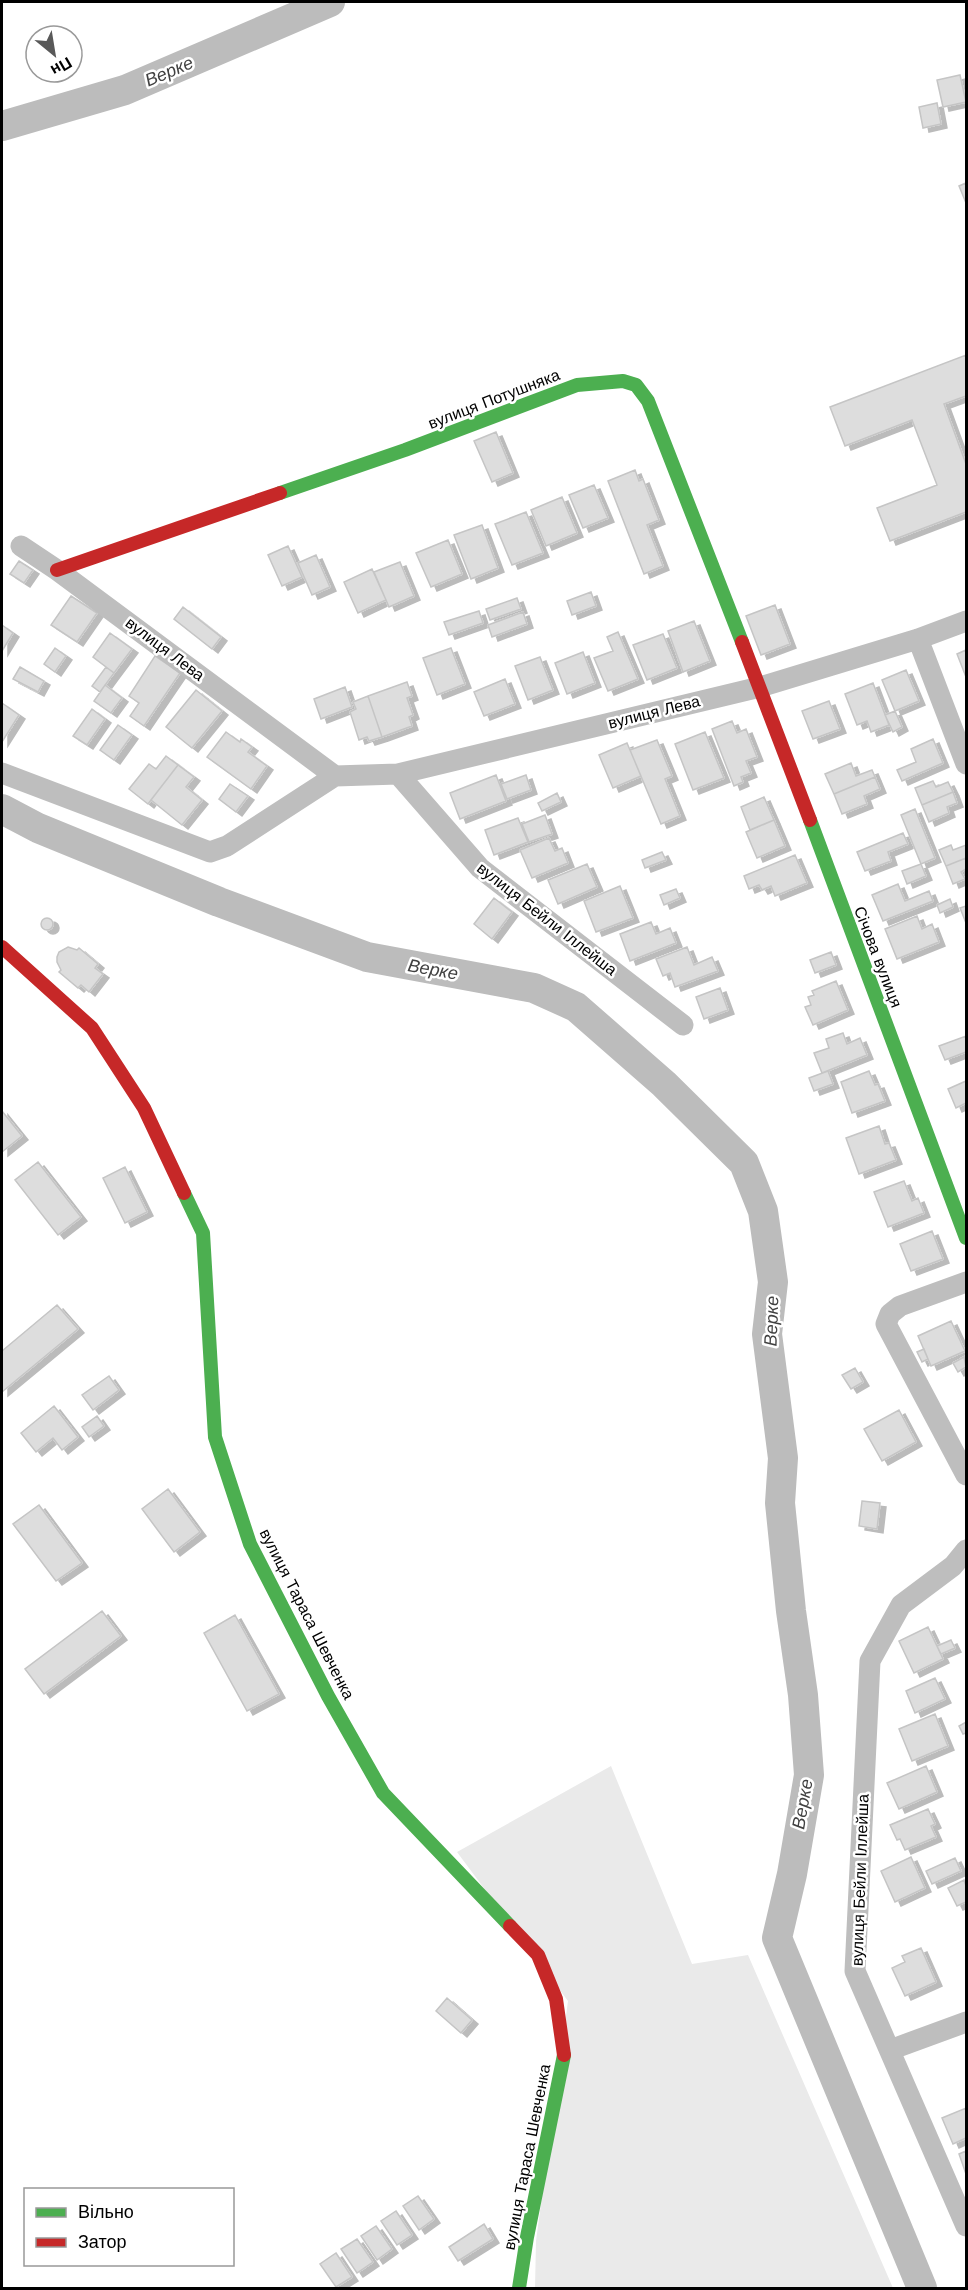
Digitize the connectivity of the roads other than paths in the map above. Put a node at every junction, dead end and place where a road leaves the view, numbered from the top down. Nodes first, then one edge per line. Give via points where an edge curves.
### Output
1 (21, 546) dead end
2 (57, 570) junction
3 (966, 621) edge
4 (918, 639) junction
5 (760, 687) junction
6 (966, 764) edge
7 (2, 773) edge
8 (398, 774) junction
9 (335, 776) junction
10 (2, 947) edge
11 (683, 1024) dead end
12 (966, 1238) edge
13 (966, 1282) edge
14 (966, 1475) edge
15 (966, 1550) edge
16 (966, 2022) edge
17 (890, 2050) junction
18 (966, 2226) edge
19 (519, 2289) edge

1 - 2 street, вулиця Лева
2 - 5 street, вулиця Потушняка via 405,450 577,385 623,381 636,385 648,401
2 - 9 street, вулиця Лева
3 - 4 street, вулиця Лева
4 - 5 street, вулиця Лева
4 - 6 street
5 - 8 street, вулиця Лева
5 - 12 street, Січова вулиця
7 - 9 street via 210,852 227,846
8 - 9 street, вулиця Лева
8 - 11 street, вулиця Бейли Іллейша via 480,868
10 - 19 street, вулиця Тараса Шевченка via 92,1028 144,1108 203,1233 215,1437 250,1544 328,1696 383,1793 538,1955 556,1999 564,2055
13 - 14 street via 900,1306 886,1324
15 - 17 street, вулиця Бейли Іллейша via 953,1566 901,1605 870,1661 855,1971
16 - 17 street
17 - 18 street, вулиця Бейли Іллейша

